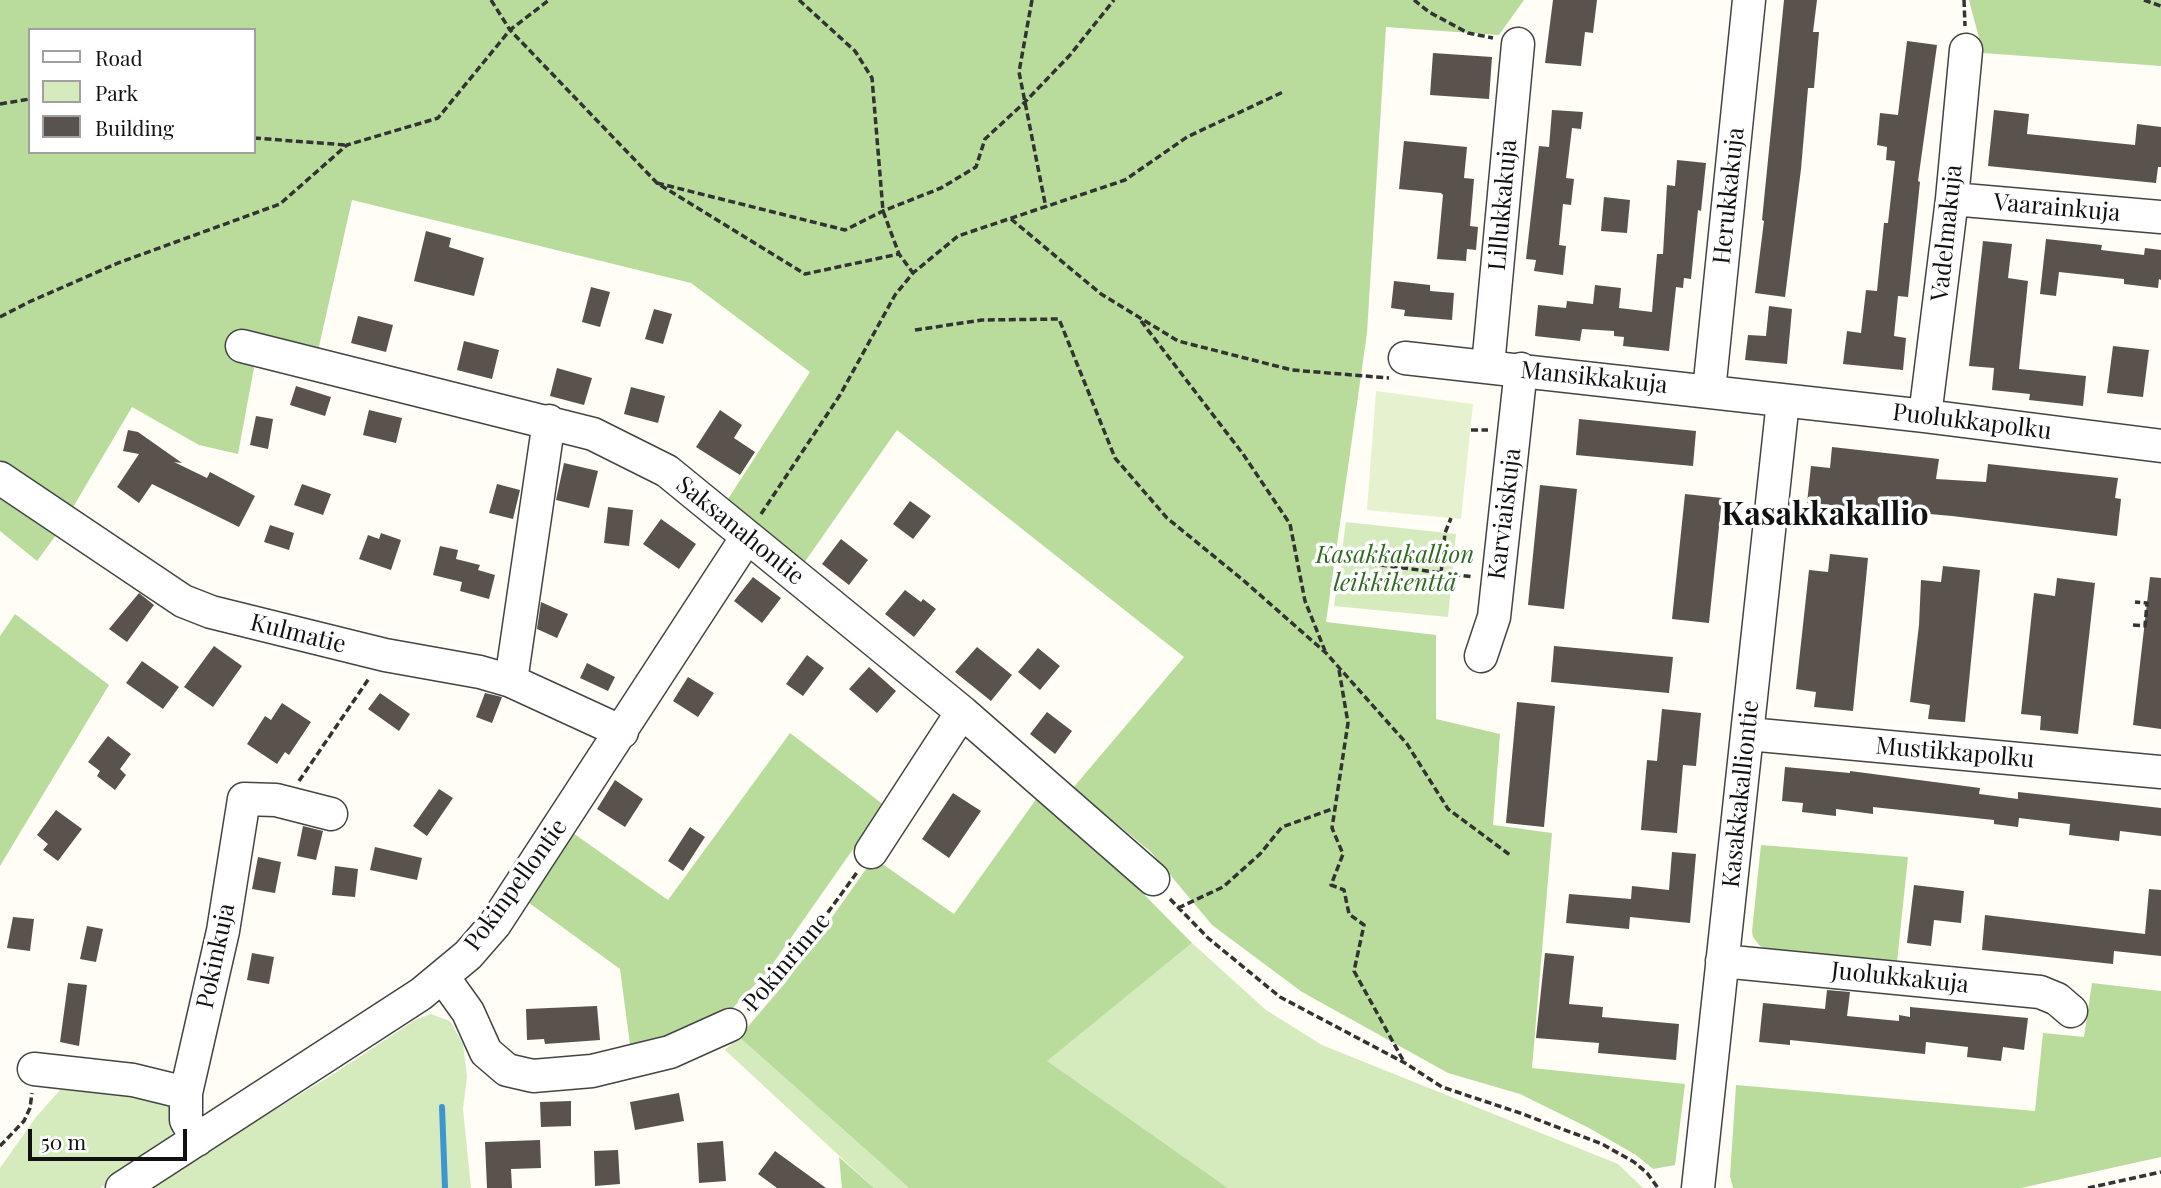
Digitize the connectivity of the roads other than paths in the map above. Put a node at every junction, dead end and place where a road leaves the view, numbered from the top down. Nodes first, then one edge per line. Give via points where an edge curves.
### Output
1 (1749, 0) edge
2 (1518, 44) road end
3 (1966, 50) dead end
4 (1952, 199) junction
5 (2161, 217) edge
6 (242, 346) dead end
7 (1488, 366) junction
8 (1403, 368) road end
9 (1521, 369) junction
10 (1709, 391) junction
11 (1783, 401) junction
12 (1925, 416) junction
13 (549, 421) junction
14 (2161, 446) edge
15 (0, 478) edge
16 (747, 537) junction
17 (1481, 656) dead end
18 (510, 681) junction
19 (962, 712) junction
20 (622, 733) junction
21 (1748, 734) junction
22 (2161, 772) edge
23 (331, 814) dead end
24 (871, 852) road end
25 (1153, 879) road end
26 (1723, 961) junction
27 (443, 977) junction
28 (2071, 1011) dead end
29 (730, 1025) road end
30 (34, 1069) road end
31 (186, 1093) junction
32 (197, 1140) junction
33 (122, 1188) edge
34 (1698, 1188) edge

1 - 10 street, Herukkakuja
2 - 7 street, Lillukkakuja
3 - 4 street, Vadelmakuja
4 - 5 street, Vaarainkuja
4 - 12 street, Vadelmakuja
6 - 13 street, Saksanahontie
7 - 8 street, Mansikkakuja
7 - 9 street, Mansikkakuja
9 - 10 street, Mansikkakuja
9 - 17 street, Karviaiskuja via 1494,617
10 - 11 street, Mansikkakuja
11 - 12 street, Puolukkapolku
11 - 21 street, Kasakkakalliontie
12 - 14 street, Puolukkapolku
13 - 16 street, Saksanahontie via 593,434 667,471
13 - 18 street
15 - 18 street, Kulmatie via 183,601 385,655 456,666
16 - 19 street, Saksanahontie
16 - 20 street, Pokinpellontie
18 - 20 street, Kulmatie
19 - 24 street
19 - 25 street, Saksanahontie
20 - 27 street, Pokinpellontie via 495,923
21 - 22 street, Mustikkapolku
21 - 26 street, Kasakkakalliontie
23 - 31 street, Pokinkuja via 276,800 244,799 223,931
26 - 28 street, Juolukkakuja via 2040,992
26 - 34 street, Kasakkakalliontie
27 - 29 street, Pokinrinne via 468,1012 486,1052 508,1070 533,1076 592,1071 670,1052
27 - 32 street, Pokinpellontie
30 - 31 street via 134,1080
31 - 32 street, Pokinkuja via 186,1120
32 - 33 street, Pokinpellontie

